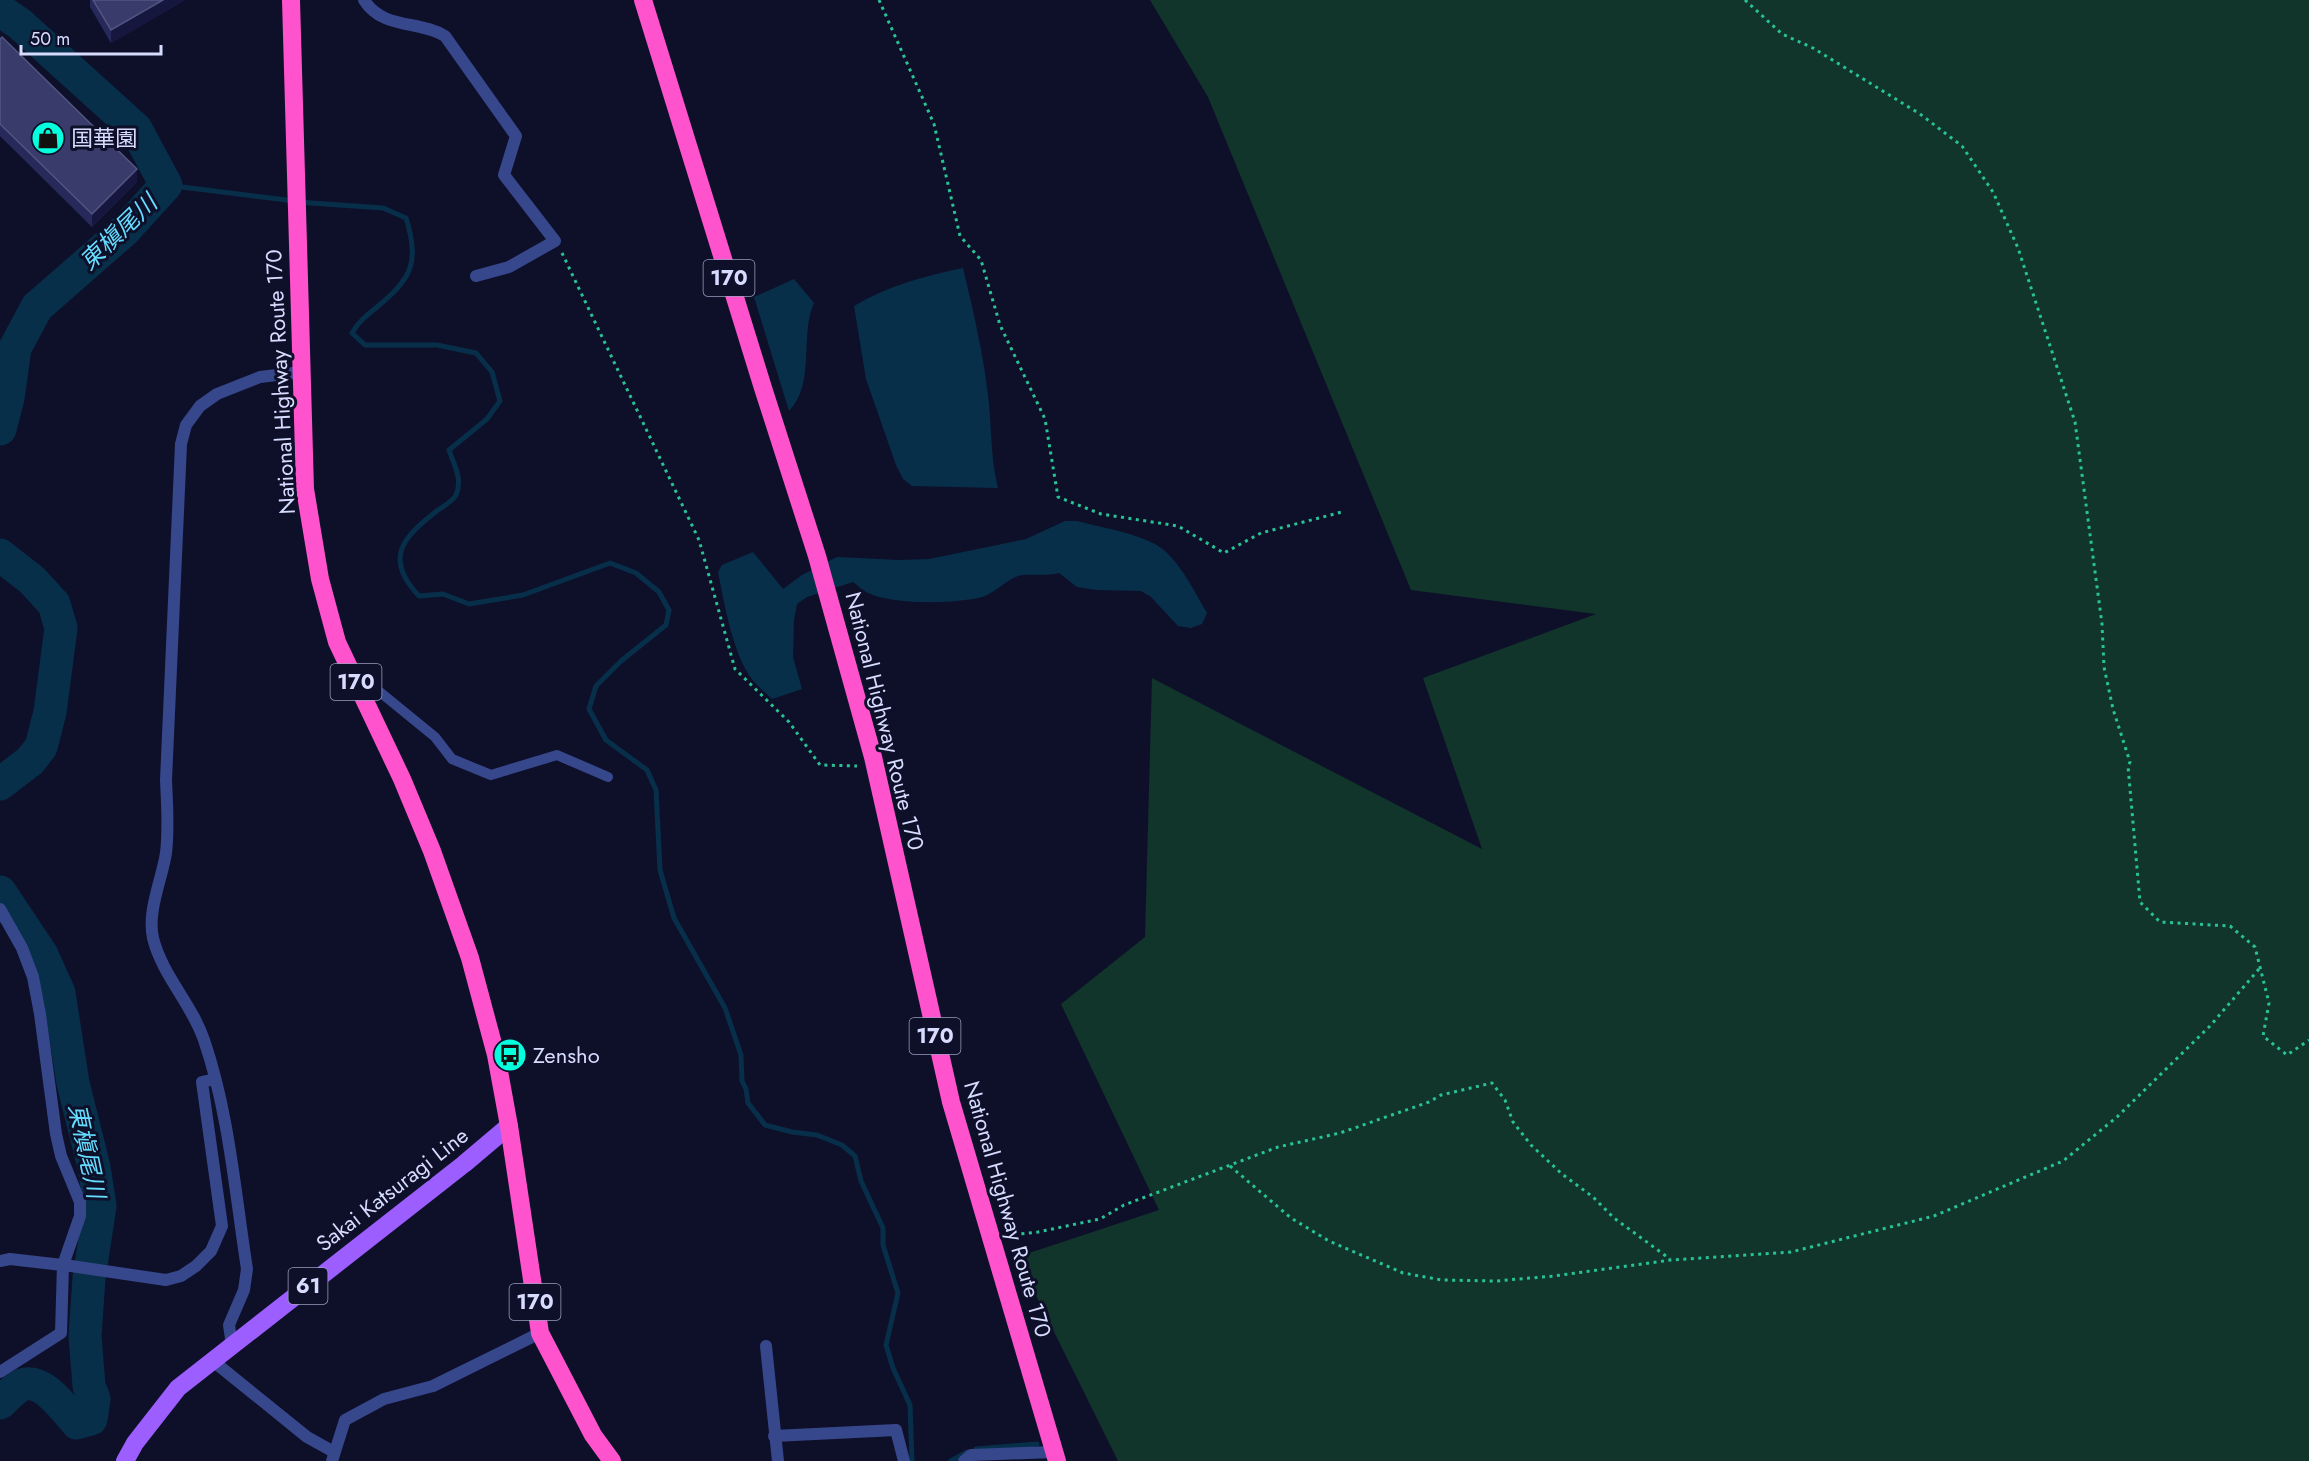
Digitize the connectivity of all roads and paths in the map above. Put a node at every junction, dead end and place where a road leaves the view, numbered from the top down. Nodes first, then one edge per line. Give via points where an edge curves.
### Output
1 (291, 0) edge
2 (364, 0) edge
3 (643, 0) edge
4 (879, 0) edge
5 (1745, 0) edge
6 (555, 241) junction
7 (476, 276) dead end
8 (302, 372) junction
9 (1342, 512) dead end
10 (354, 679) junction
11 (875, 766) junction
12 (608, 777) dead end
13 (0, 909) edge
14 (2259, 969) junction
15 (2309, 1040) edge
16 (215, 1078) junction
17 (509, 1126) junction
18 (1230, 1166) junction
19 (987, 1224) junction
20 (1671, 1260) junction
21 (0, 1261) edge
22 (67, 1266) junction
23 (540, 1333) junction
24 (232, 1346) junction
25 (766, 1346) dead end
26 (213, 1361) junction
27 (0, 1372) edge
28 (774, 1436) junction
29 (333, 1457) edge
30 (1055, 1457) edge
31 (125, 1461) edge
32 (612, 1461) edge
33 (778, 1461) edge
34 (904, 1461) edge
35 (964, 1461) edge

1 - 8 highway, National Highway Route 170 / 170
2 - 6 street via 376,14 392,22 435,30 454,46 516,136 504,175
3 - 11 highway, National Highway Route 170 / 170 via 817,556
4 - 9 path via 934,124 960,236 981,260 1000,325 1046,418 1058,497 1101,514 1178,526 1224,553 1261,533
5 - 14 path via 1782,34 1920,114 1962,146 1993,192 2018,248 2074,422 2102,624 2104,667 2130,762 2140,902 2160,922 2230,926 2255,947
6 - 7 street via 510,267
6 - 11 path via 699,540 735,669 789,722 820,765
8 - 10 highway, National Highway Route 170 / 170 via 305,489 318,568 337,642
8 - 16 street via 260,377 217,394 200,406 186,425 181,444 166,780 168,824 152,918 153,937 204,1038
10 - 12 lane via 375,688 435,737 452,759 491,775 557,754
10 - 17 highway, National Highway Route 170 / 170 via 432,851 470,958 496,1055
11 - 19 highway, National Highway Route 170 / 170 via 951,1102
13 - 22 street via 33,977 56,1134 80,1202
14 - 15 path via 2270,1003 2263,1036 2287,1055
14 - 20 path via 2210,1026 2117,1117 2063,1161 1934,1216 1864,1235 1791,1252
16 - 22 street via 202,1082 222,1226 211,1251 181,1276 166,1280
16 - 24 street via 247,1269 244,1290 229,1325
17 - 23 highway, National Highway Route 170 / 170
17 - 24 main road, Sakai Katsuragi Line / 61
18 - 19 path via 1124,1205 1100,1219 1020,1234
18 - 20 path via 1291,1218 1329,1241 1403,1273 1442,1280 1496,1281
18 - 20 path via 1278,1147 1340,1133 1441,1095 1492,1083 1531,1145 1614,1218
19 - 30 highway, National Highway Route 170 / 170
21 - 22 street
22 - 27 street via 61,1333
23 - 29 street via 433,1386 384,1399 345,1420
23 - 32 highway, National Highway Route 170 / 170 via 593,1435
24 - 26 main road, Sakai Katsuragi Line / 61
25 - 28 street
26 - 29 street
26 - 31 main road, Sakai Katsuragi Line / 61 via 178,1388
28 - 33 street
28 - 34 street via 896,1430
30 - 35 street via 971,1455

